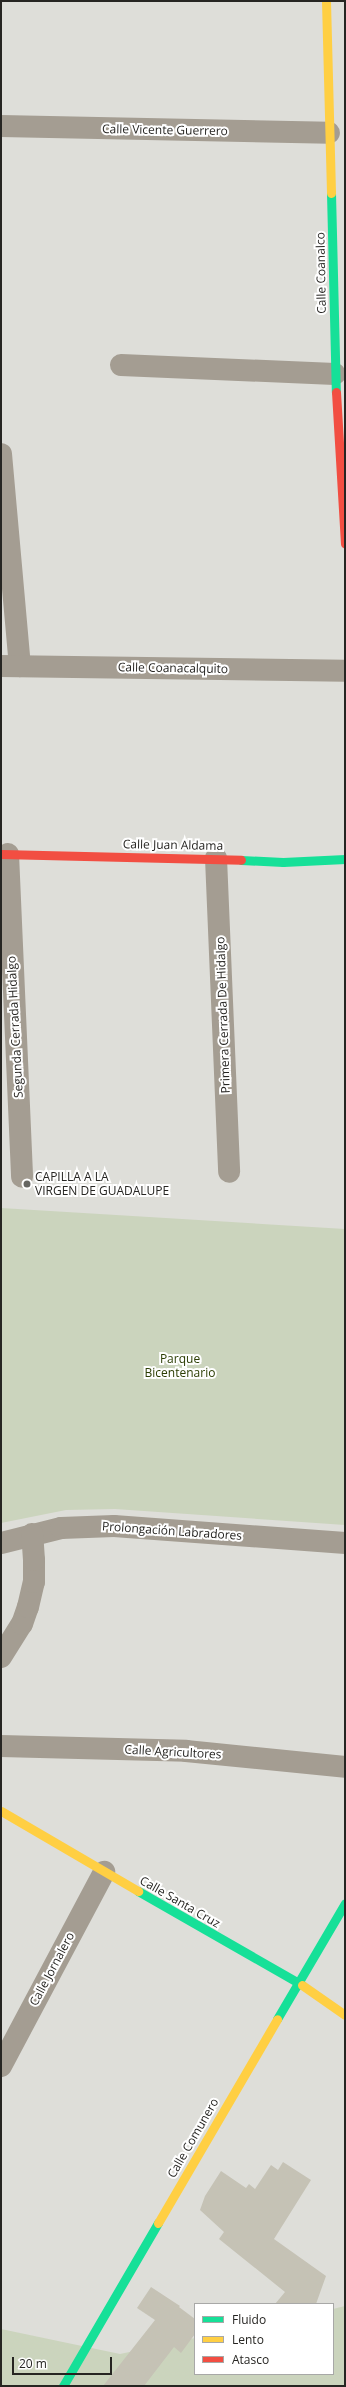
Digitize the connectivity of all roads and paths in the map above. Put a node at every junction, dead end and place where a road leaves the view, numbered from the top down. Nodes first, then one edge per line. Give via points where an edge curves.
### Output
1 (326, 1) edge
2 (1, 126) edge
3 (329, 133) junction
4 (121, 365) dead end
5 (335, 374) junction
6 (1, 454) edge
7 (345, 544) edge
8 (11, 666) edge
9 (345, 671) edge
10 (4, 854) edge
11 (216, 858) junction
12 (345, 859) edge
13 (229, 1172) dead end
14 (22, 1177) dead end
15 (32, 1534) junction
16 (345, 1543) edge
17 (1, 1544) edge
18 (1, 1657) edge
19 (1, 1746) edge
20 (345, 1767) edge
21 (1, 1812) edge
22 (104, 1872) junction
23 (345, 1903) edge
24 (298, 1983) junction
25 (345, 2015) edge
26 (1, 2066) edge
27 (63, 2386) edge

1 - 3 street, Calle Coanalco
2 - 3 street, Calle Vicente Guerrero
3 - 5 street, Calle Coanalco
4 - 5 street
5 - 7 street, Calle Coanalco
6 - 8 street
8 - 9 street, Calle Coanacalquito
10 - 11 street, Calle Juan Aldama
10 - 14 street, Segunda Cerrada Hidalgo
11 - 12 street, Calle Juan Aldama via 283,862
11 - 13 street, Primera Cerrada De Hidalgo
15 - 16 street, Prolongación Labradores via 61,1528 114,1526
15 - 17 street, Prolongación Labradores
15 - 18 street via 34,1582 28,1607 22,1624
19 - 20 street, Calle Agricultores via 186,1751
21 - 22 street, Calle Santa Cruz
22 - 24 street, Calle Santa Cruz
22 - 26 street, Calle Jornalero
23 - 24 street, Calle Comunero
24 - 25 street, Calle Santa Cruz
24 - 27 street, Calle Comunero

